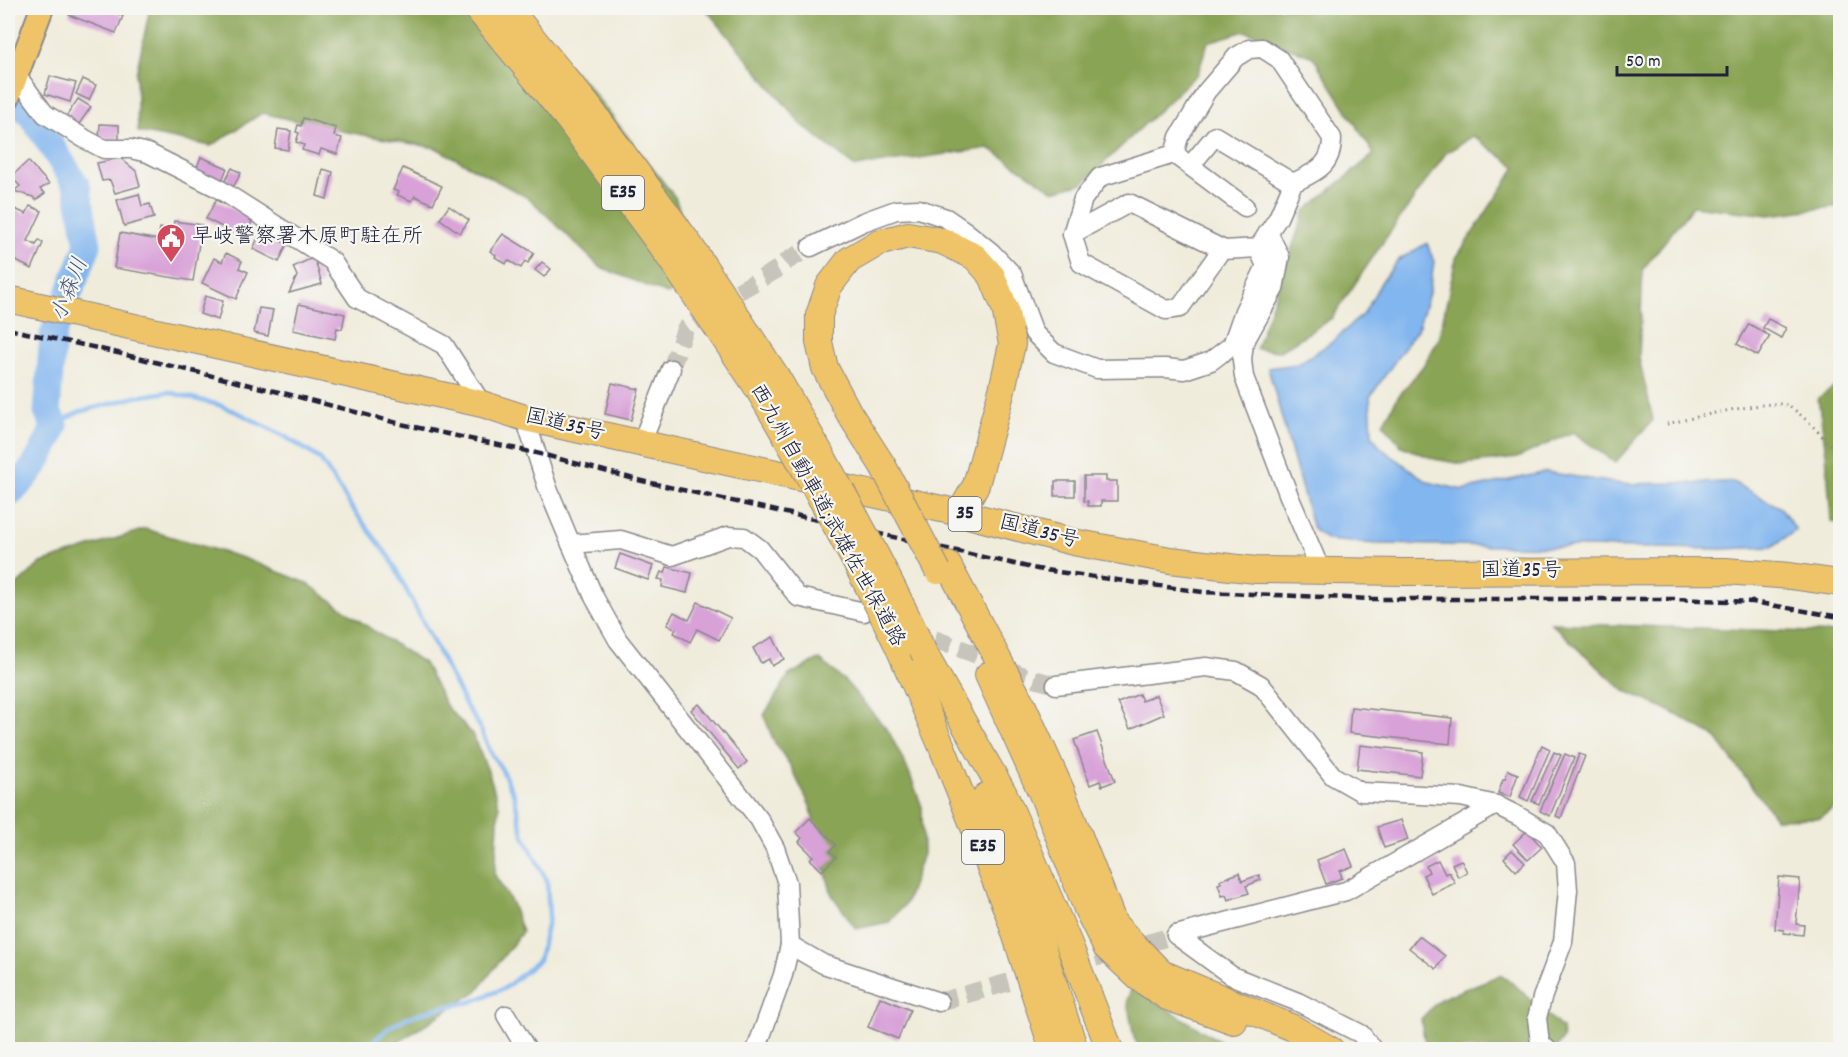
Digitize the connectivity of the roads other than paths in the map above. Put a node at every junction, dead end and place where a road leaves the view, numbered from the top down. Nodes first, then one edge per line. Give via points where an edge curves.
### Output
1 (42, 8) edge
2 (477, 8) edge
3 (508, 8) edge
4 (13, 86) edge
5 (1174, 154) junction
6 (1190, 166) junction
7 (1293, 183) junction
8 (1245, 207) dead end
9 (1268, 232) junction
10 (1072, 234) junction
11 (811, 247) tunnel mouth
12 (1258, 248) junction
13 (1222, 249) junction
14 (8, 299) edge
15 (671, 369) tunnel mouth
16 (766, 381) junction
17 (482, 404) junction
18 (525, 418) junction
19 (641, 444) junction
20 (960, 513) junction
21 (571, 544) junction
22 (943, 568) junction
23 (1321, 571) junction
24 (1840, 583) edge
25 (864, 612) dead end
26 (925, 655) junction
27 (1056, 685) tunnel mouth
28 (1496, 805) junction
29 (790, 945) junction
30 (939, 1002) tunnel mouth
31 (506, 1015) dead end
32 (527, 1050) edge
33 (756, 1050) edge
34 (1051, 1050) edge
35 (1075, 1050) edge
36 (1110, 1050) edge
37 (1307, 1050) edge
38 (1330, 1050) edge
39 (1373, 1050) edge
40 (1548, 1050) edge

1 - 4 main road
2 - 16 highway, 西九州自動車道;武雄佐世保道路 / E35
3 - 16 highway, 西九州自動車道;武雄佐世保道路 / E35 via 588,106 689,244
4 - 17 street via 45,114 85,139 104,149 148,153 216,187 332,261 357,298 444,345
5 - 6 street
5 - 7 street via 1179,136 1206,93 1236,57 1249,49 1262,48 1279,59 1332,138 1332,151 1326,162 1316,172
5 - 10 street via 1100,177 1083,199
6 - 7 street via 1215,136
6 - 8 street
7 - 9 street
9 - 12 street
9 - 23 street via 1280,257 1274,289 1244,343 1244,377
10 - 13 street via 1129,203
10 - 13 street via 1082,263 1166,310 1180,308
11 - 12 street via 896,210 919,209 946,218 965,231 1012,274 1034,333 1054,353 1097,369 1184,370 1212,361 1232,345 1266,266
12 - 13 street
14 - 17 highway, 国道35号 / 35
15 - 19 street
16 - 26 highway, 西九州自動車道;武雄佐世保道路 / E35, bridge via 824,458 901,601
16 - 34 highway, 西九州自動車道;武雄佐世保道路 / E35, bridge via 802,463 899,648 1009,915
17 - 18 highway, 国道35号 / 35
18 - 19 highway, 国道35号 / 35
18 - 21 street
19 - 20 highway, 国道35号 / 35
20 - 22 highway, bridge via 976,484 1012,344 1005,308 992,276 975,257 942,240 908,235 878,243 849,260 829,286 819,315 819,342 825,368 849,413 888,465
20 - 23 highway, 国道35号 / 35 via 1073,542 1170,560 1256,570
21 - 25 street via 621,540 672,556 728,536 744,537 759,549 798,597
21 - 29 street via 618,640 759,819 775,848 787,883
22 - 37 highway via 1106,947 1139,978 1167,997
22 - 38 highway via 1023,706 1114,924 1161,973 1293,1028
23 - 24 highway, 国道35号 / 35 via 1725,571
26 - 35 highway, 西九州自動車道;武雄佐世保道路 / E35 via 963,738 1029,906
26 - 36 highway via 1004,794
27 - 28 street via 1206,667 1236,671 1261,685 1334,776 1361,792 1461,797
28 - 39 street via 1346,891 1176,935 1232,976 1298,1002 1361,1034
28 - 40 street via 1547,833 1566,863 1568,890 1563,942 1537,1018 1540,1042
29 - 30 street via 823,964
29 - 33 street
31 - 32 street

